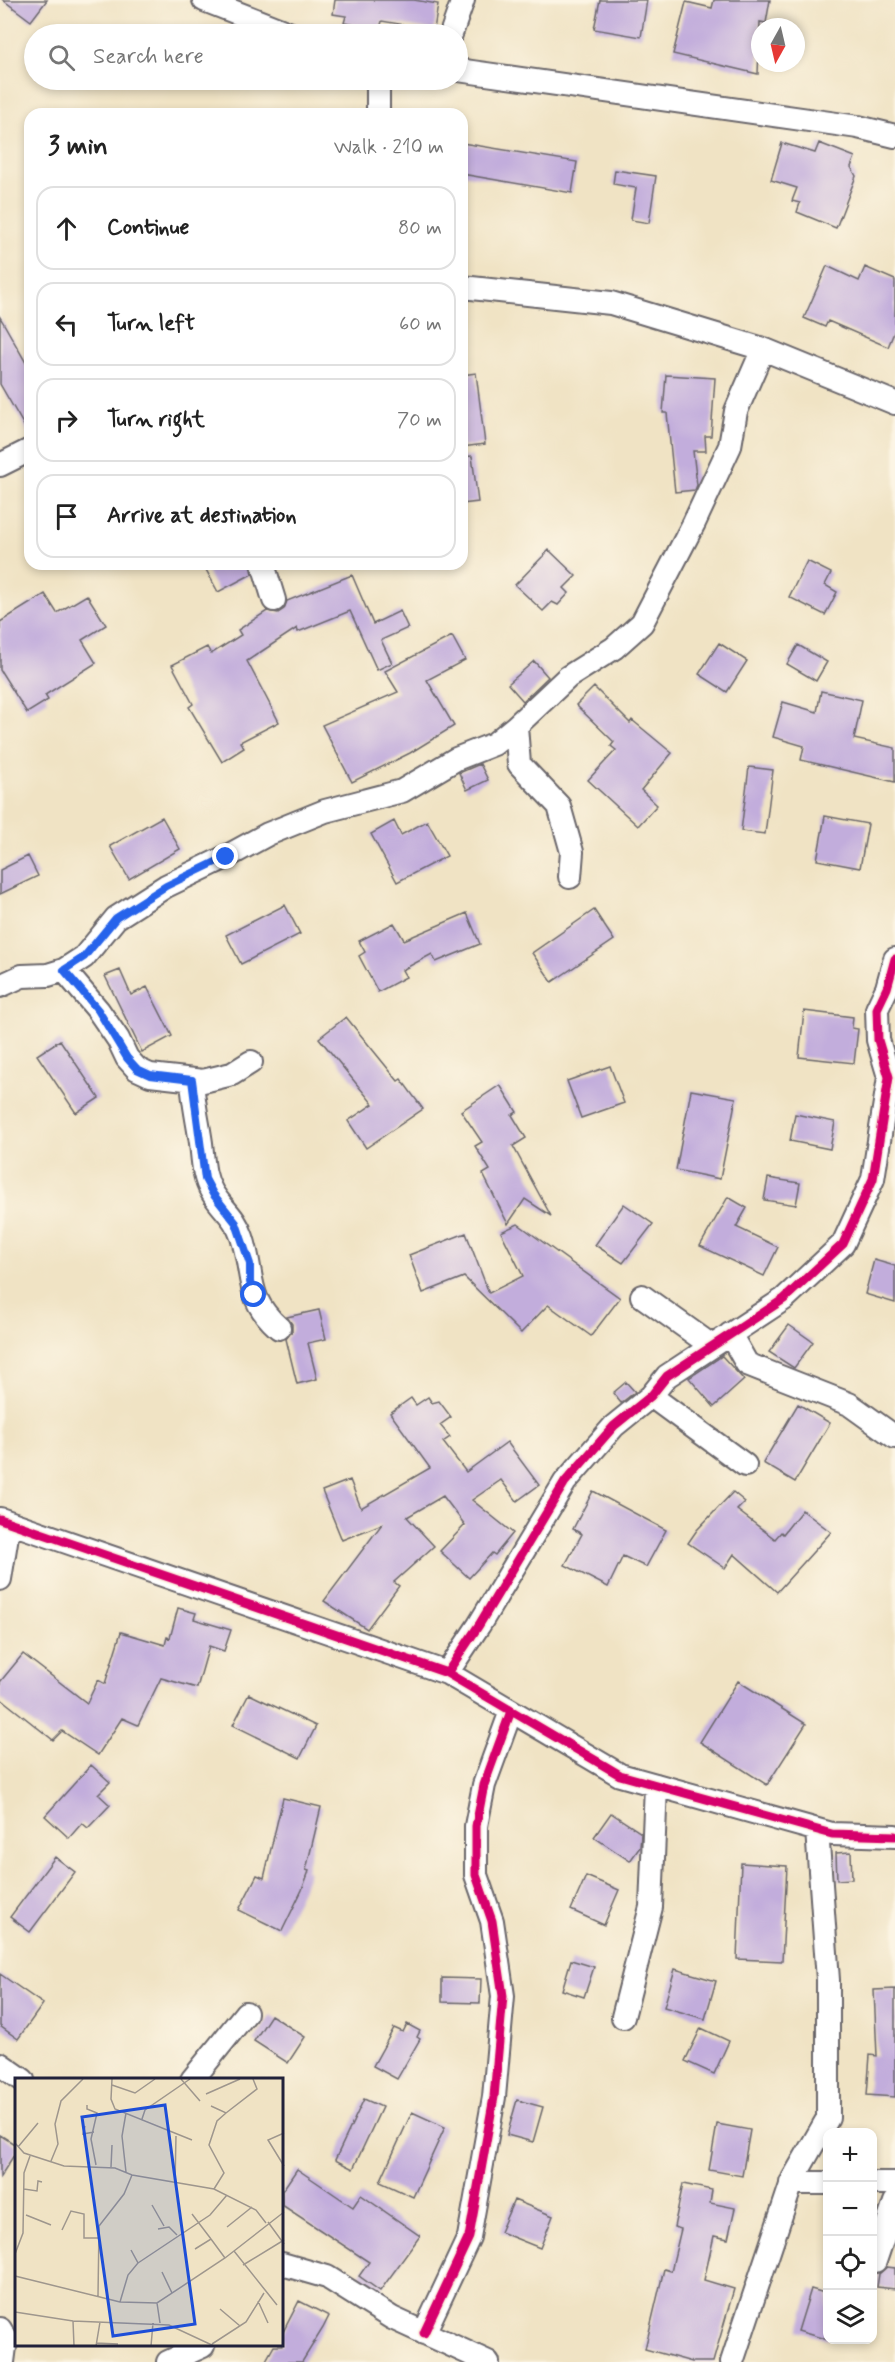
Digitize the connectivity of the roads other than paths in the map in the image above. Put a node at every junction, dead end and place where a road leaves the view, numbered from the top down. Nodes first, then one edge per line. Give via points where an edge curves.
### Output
1 (204, 0) edge
2 (463, 0) edge
3 (265, 24) edge
4 (455, 24) edge
5 (468, 71) edge
6 (378, 90) edge
7 (378, 108) edge
8 (895, 136) edge
9 (468, 288) edge
10 (762, 350) junction
11 (895, 403) edge
12 (24, 453) edge
13 (0, 465) edge
14 (265, 570) edge
15 (274, 600) dead end
16 (516, 726) junction
17 (570, 877) dead end
18 (895, 959) edge
19 (64, 970) junction
20 (0, 986) edge
21 (888, 1053) edge
22 (251, 1062) dead end
23 (192, 1080) junction
24 (642, 1296) dead end
25 (279, 1328) dead end
26 (721, 1340) junction
27 (651, 1396) junction
28 (895, 1437) edge
29 (745, 1465) dead end
30 (5, 1521) edge
31 (0, 1579) edge
32 (447, 1673) junction
33 (511, 1711) junction
34 (656, 1785) junction
35 (817, 1830) junction
36 (895, 1836) edge
37 (246, 2013) dead end
38 (623, 2017) dead end
39 (0, 2064) edge
40 (20, 2078) edge
41 (194, 2078) edge
42 (791, 2183) junction
43 (823, 2183) edge
44 (877, 2183) edge
45 (895, 2183) edge
46 (895, 2202) edge
47 (877, 2255) edge
48 (284, 2265) edge
49 (0, 2329) edge
50 (424, 2332) junction
51 (200, 2347) edge
52 (173, 2355) edge
53 (3, 2362) edge
54 (488, 2362) edge
55 (732, 2362) edge

1 - 3 street
2 - 4 street
5 - 8 street via 858,126
6 - 7 street
9 - 10 street via 611,303
10 - 11 street
10 - 16 street via 736,411 730,446 642,623 614,648 568,677
12 - 13 street
14 - 15 street
16 - 17 street via 519,764 559,806 572,852
16 - 19 street via 494,744 456,759 402,791 325,812 268,834 166,886 116,918 84,957
18 - 21 street via 877,1009 878,1040
19 - 20 street via 22,976
19 - 23 street via 98,1010 137,1069 150,1075
21 - 26 street via 889,1077 873,1179 843,1244 784,1299
22 - 23 street via 221,1077
23 - 25 street via 205,1179 236,1223 250,1264 254,1295 264,1315
24 - 26 street
26 - 27 street via 667,1376
26 - 28 street via 747,1364 849,1404
27 - 29 street
27 - 32 street via 614,1426 565,1482
30 - 31 street
30 - 32 street
32 - 33 street
33 - 34 street via 620,1775
33 - 50 street via 484,1785 476,1826 476,1875 492,1921 503,1995 494,2097 469,2237
34 - 35 street
34 - 38 street via 651,1907
35 - 36 street
35 - 42 street via 828,1980 828,2118
37 - 41 street
39 - 40 street
42 - 43 street
42 - 55 street
44 - 45 street
46 - 47 street
48 - 50 street via 327,2277 392,2318
49 - 53 street via 6,2340
50 - 54 street
51 - 52 street

